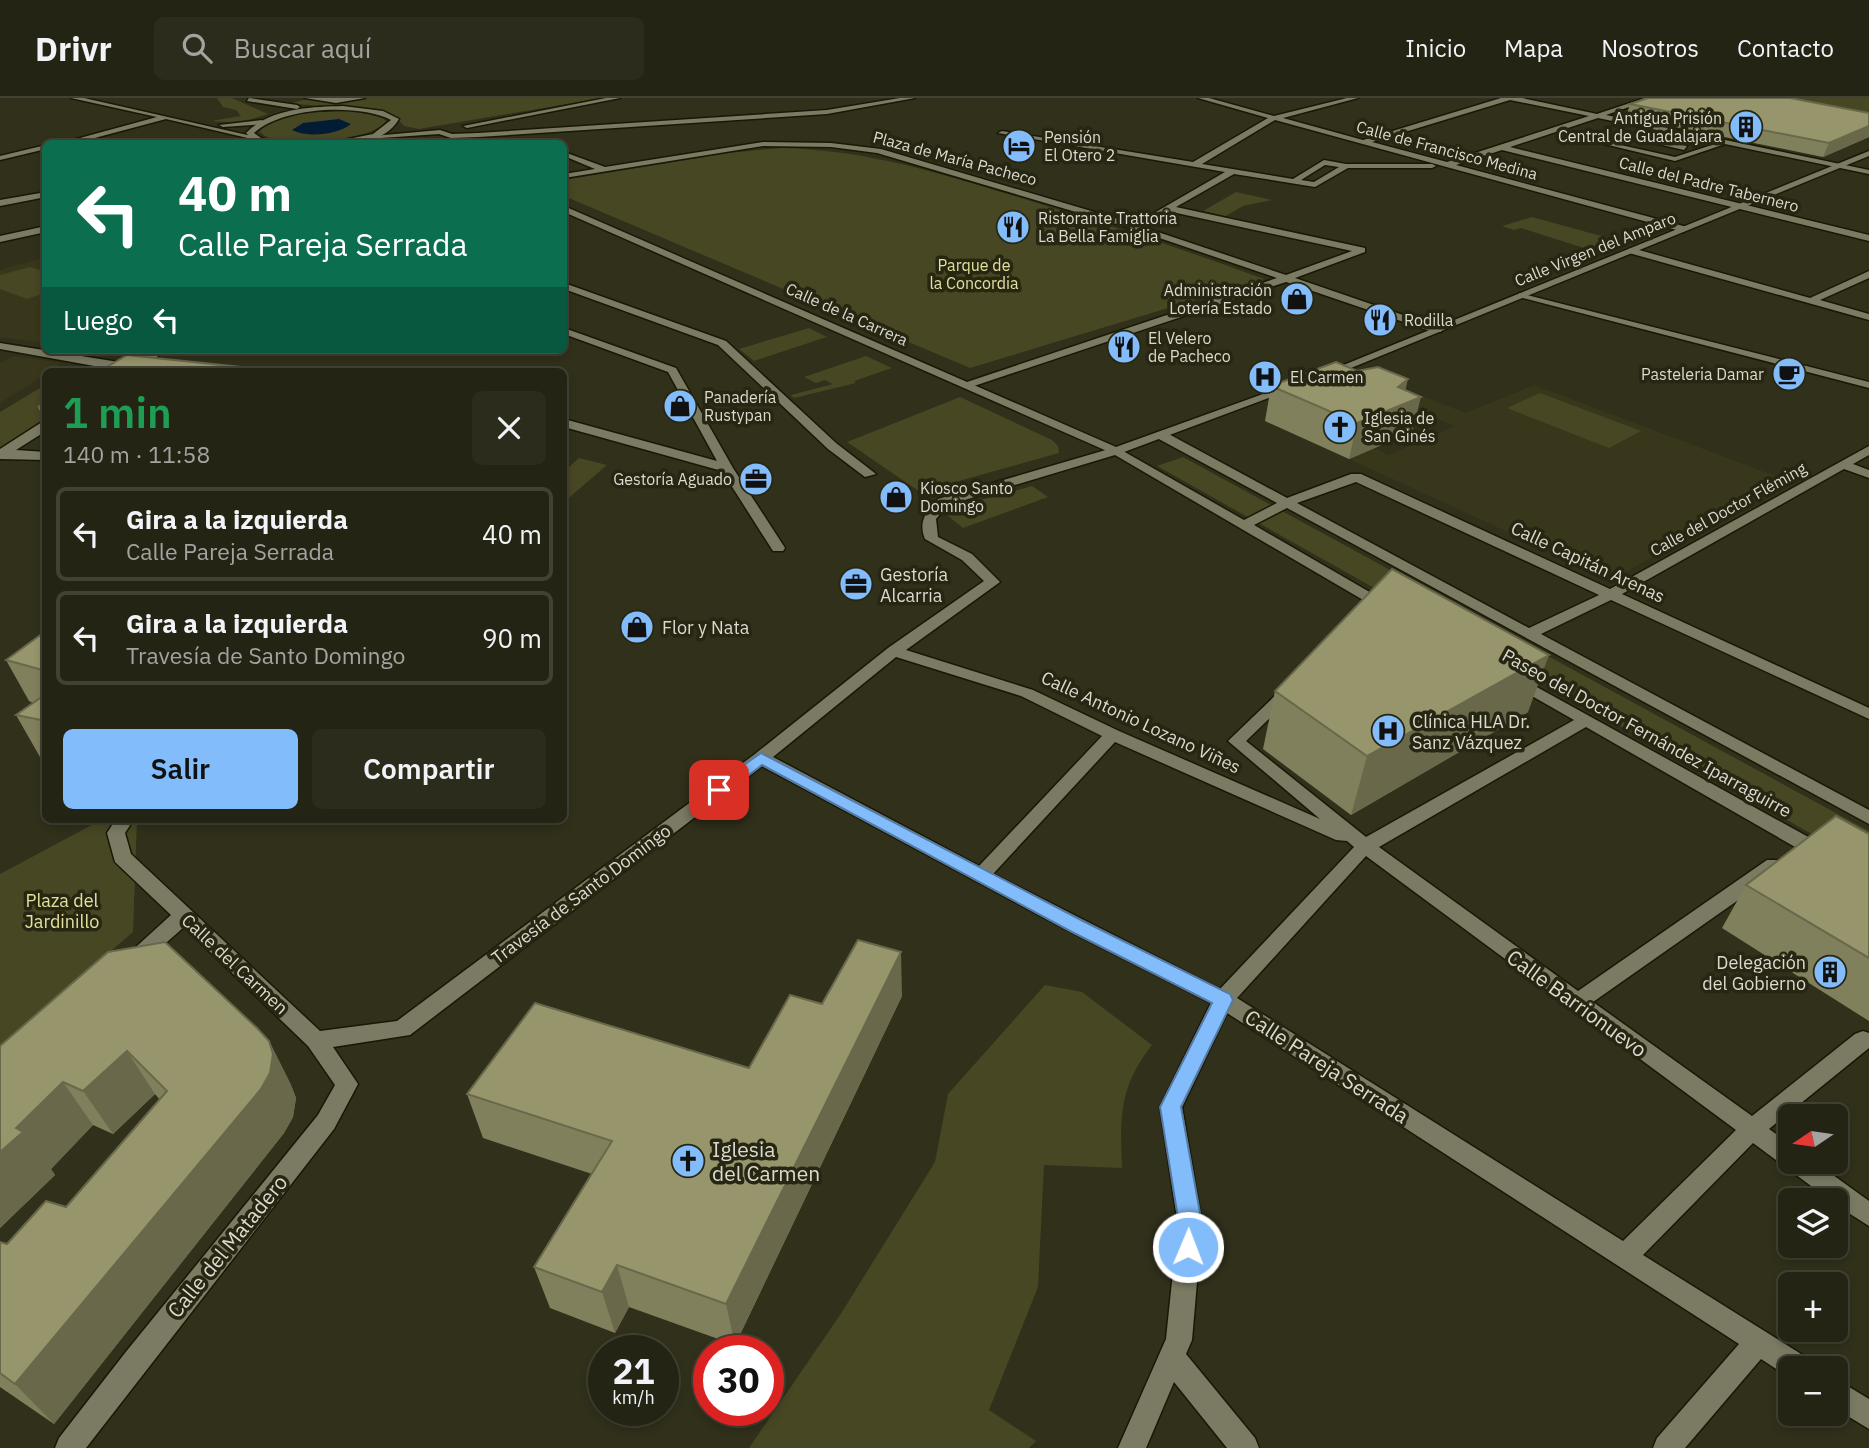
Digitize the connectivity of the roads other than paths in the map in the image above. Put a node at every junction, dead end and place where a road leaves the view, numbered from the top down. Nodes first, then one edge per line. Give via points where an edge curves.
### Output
1 (74, 98) edge
2 (307, 98) edge
3 (362, 98) edge
4 (617, 98) edge
5 (912, 98) edge
6 (1201, 98) edge
7 (1355, 98) edge
8 (1510, 98) edge
9 (1652, 98) edge
10 (247, 99) edge
11 (332, 109) junction
12 (1599, 116) junction
13 (166, 117) junction
14 (1274, 118) junction
15 (271, 119) junction
16 (724, 119) junction
17 (262, 122) junction
18 (395, 122) junction
19 (734, 125) dead end
20 (451, 132) junction
21 (510, 133) junction
22 (1002, 133) dead end
23 (252, 137) junction
24 (372, 137) edge
25 (753, 138) dead end
26 (77, 140) edge
27 (261, 140) edge
28 (352, 140) edge
29 (397, 140) edge
30 (529, 140) dead end
31 (1364, 142) junction
32 (1725, 143) junction
33 (763, 144) junction
34 (1501, 147) junction
35 (1684, 148) dead end
36 (42, 149) edge
37 (1869, 153) edge
38 (567, 155) edge
39 (2, 157) edge
40 (1194, 165) junction
41 (1448, 165) junction
42 (1346, 166) junction
43 (1838, 166) junction
44 (604, 169) junction
45 (1232, 172) junction
46 (1869, 172) edge
47 (567, 175) edge
48 (1295, 181) junction
49 (42, 195) edge
50 (0, 203) edge
51 (1738, 206) junction
52 (1172, 209) junction
53 (567, 210) edge
54 (1136, 227) junction
55 (1685, 229) junction
56 (42, 230) edge
57 (0, 239) edge
58 (1869, 239) edge
59 (1632, 251) junction
60 (1869, 274) edge
61 (1286, 277) junction
62 (567, 287) edge
63 (1524, 295) junction
64 (1811, 301) junction
65 (1869, 317) edge
66 (1437, 330) junction
67 (567, 332) edge
68 (0, 346) edge
69 (19, 349) junction
70 (42, 353) edge
71 (49, 354) edge
72 (155, 354) edge
73 (0, 359) edge
74 (126, 368) edge
75 (133, 368) edge
76 (968, 384) junction
77 (1869, 386) edge
78 (567, 424) edge
79 (42, 428) edge
80 (1161, 435) junction
81 (1869, 450) edge
82 (1116, 451) junction
83 (1, 454) edge
84 (42, 456) edge
85 (1842, 464) junction
86 (727, 468) junction
87 (870, 474) dead end
88 (1869, 474) edge
89 (1289, 502) junction
90 (1244, 525) junction
91 (778, 548) dead end
92 (993, 582) joint
93 (1612, 594) junction
94 (1406, 618) edge
95 (1527, 635) junction
96 (894, 651) junction
97 (1502, 673) edge
98 (1304, 678) edge
99 (1869, 714) edge
100 (1586, 720) junction
101 (1113, 735) junction
102 (761, 758) junction
103 (1869, 818) edge
104 (123, 823) edge
105 (1804, 844) junction
106 (1365, 846) junction
107 (1837, 862) edge
108 (981, 875) junction
109 (183, 916) junction
110 (122, 971) edge
111 (1223, 1000) junction
112 (1576, 1003) junction
113 (316, 1040) junction
114 (1863, 1040) dead end
115 (1752, 1129) junction
116 (1778, 1148) edge
117 (1813, 1174) edge
118 (1869, 1215) edge
119 (1625, 1256) junction
120 (1758, 1342) junction
121 (1780, 1356) edge
122 (1172, 1358) junction
123 (1848, 1401) edge
124 (1869, 1415) edge
125 (69, 1448) edge
126 (1132, 1448) edge
127 (1245, 1448) edge
128 (1667, 1448) edge

1 - 13 street
2 - 3 street
4 - 20 street
5 - 16 street via 827,112
6 - 14 street, Calle de Francisco Medina
7 - 14 street
8 - 12 street
8 - 31 street
9 - 12 street
10 - 11 street
10 - 15 street via 274,112
11 - 15 street
11 - 18 street via 384,112
12 - 32 street
12 - 34 street
13 - 17 street via 215,125
13 - 23 street
13 - 26 street
14 - 31 street, Calle de Francisco Medina
14 - 40 street
15 - 17 street
16 - 19 street
16 - 21 street
17 - 23 street via 252,128
18 - 20 street via 412,130
18 - 24 street
20 - 21 street
20 - 24 street
20 - 29 street
21 - 30 street
22 - 40 street
23 - 27 street
24 - 28 street
25 - 33 street
31 - 41 street, Calle de Francisco Medina
32 - 35 street via 1675,159 1608,144 1632,136
32 - 43 street
33 - 44 street, Plaza de María Pacheco
33 - 54 street, Plaza de María Pacheco via 878,151
34 - 41 street
34 - 51 street, Calle del Padre Tabernero
36 - 39 street
37 - 43 street, Calle Virgen del Amparo
38 - 44 street
40 - 45 street
41 - 42 street
41 - 55 street, Calle de Francisco Medina
42 - 48 street via 1315,185
42 - 48 street via 1325,162
43 - 46 street
43 - 51 street, Calle Virgen del Amparo
44 - 47 street, Plaza de María Pacheco
45 - 48 street
45 - 52 street
49 - 50 street
51 - 55 street, Calle Virgen del Amparo
51 - 58 street, Calle del Padre Tabernero
52 - 54 street
52 - 61 street via 1363,250
53 - 76 street, Calle de la Carrera
54 - 61 street, Plaza de María Pacheco
55 - 59 street, Calle Virgen del Amparo
56 - 57 street
59 - 63 street, Calle Virgen del Amparo
59 - 64 street
60 - 64 street
61 - 66 street, Plaza de María Pacheco
61 - 76 street
62 - 87 street via 722,343 832,446
63 - 66 street, Calle Virgen del Amparo
63 - 77 street
64 - 65 street
66 - 80 street, Calle Virgen del Amparo
67 - 86 street via 672,370
68 - 69 street
69 - 70 street
69 - 73 street
71 - 74 street
72 - 75 street
76 - 82 street, Calle de la Carrera
78 - 86 street
79 - 83 street
80 - 82 street, Calle Virgen del Amparo
80 - 89 street, Paseo del Doctor Fernández Iparraguirre
81 - 85 street, Calle del Doctor Fléming
82 - 90 street
82 - 92 street, Calle Virgen del Amparo via 943,502 933,512 927,525 932,539 967,557
83 - 84 street
85 - 88 street
85 - 93 street, Calle del Doctor Fléming
86 - 91 street
89 - 90 street, Calle Capitán Arenas
89 - 93 street, Calle Capitán Arenas via 1356,477
89 - 95 street, Paseo del Doctor Fernández Iparraguirre
90 - 94 street via 1377,609
92 - 96 street, Travesía de Santo Domingo
93 - 95 street, Calle del Doctor Fléming
93 - 99 street, Calle Capitán Arenas
95 - 103 street, Paseo del Doctor Fernández Iparraguirre
96 - 101 street, Calle Antonio Lozano Viñes via 1027,693
96 - 102 street, Travesía de Santo Domingo
97 - 100 street, Paseo del Doctor Fernández Iparraguirre
98 - 106 street via 1236,741
100 - 105 street, Paseo del Doctor Fernández Iparraguirre
100 - 106 street
101 - 106 street, Calle Antonio Lozano Viñes
101 - 108 street
102 - 108 street, Calle Pareja Serrada
102 - 113 street, Travesía de Santo Domingo via 402,1029
104 - 109 street, Calle del Carmen via 116,834 122,857
105 - 107 street, Paseo del Doctor Fernández Iparraguirre
105 - 112 street
106 - 111 street
106 - 112 street, Calle Barrionuevo
108 - 111 street, Calle Pareja Serrada
109 - 110 street
109 - 113 street, Calle del Carmen
111 - 119 street, Calle Pareja Serrada
111 - 122 street via 1171,1107 1190,1224 1179,1340
112 - 115 street, Calle Barrionuevo
113 - 125 street, Calle del Matadero via 346,1084 326,1122
114 - 115 street
115 - 116 street, Calle Barrionuevo
115 - 119 street
117 - 118 street
119 - 120 street, Calle Pareja Serrada
120 - 121 street, Calle Pareja Serrada
120 - 128 street
122 - 126 street
122 - 127 street
123 - 124 street

